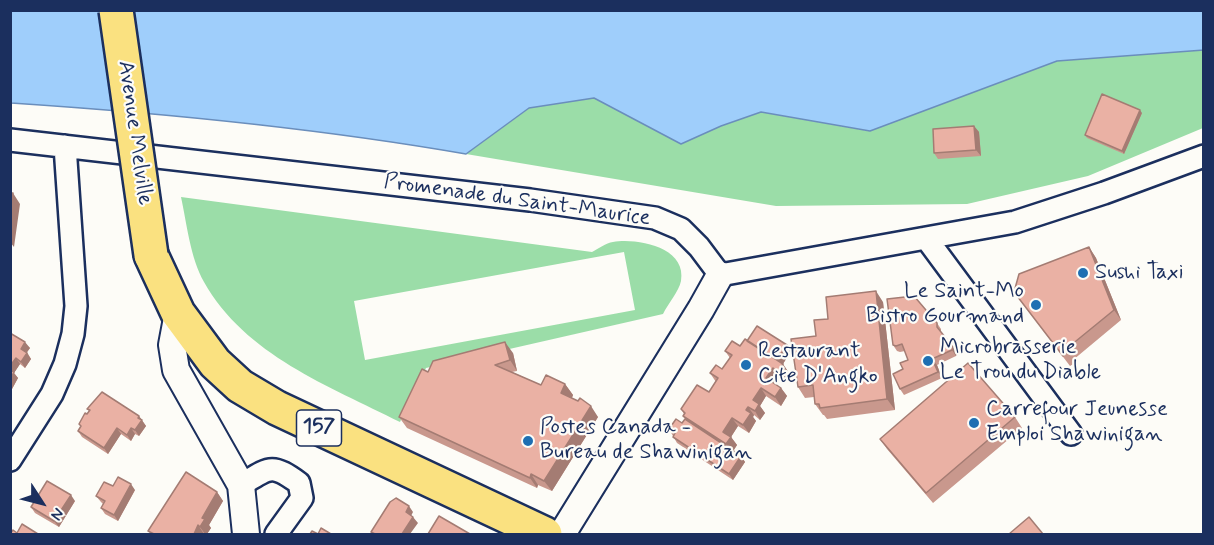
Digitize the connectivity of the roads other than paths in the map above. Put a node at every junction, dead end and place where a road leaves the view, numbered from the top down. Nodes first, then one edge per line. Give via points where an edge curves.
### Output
1 (116, 10) edge
2 (10, 140) edge
3 (65, 146) junction
4 (1203, 156) edge
5 (926, 238) junction
6 (720, 275) junction
7 (178, 313) junction
8 (1071, 434) dead end
9 (10, 460) edge
10 (241, 485) junction
11 (246, 534) edge
12 (276, 534) edge
13 (545, 534) edge
14 (562, 534) edge

1 - 7 main road, Avenue Melville / 157, bridge via 151,255
2 - 3 street, Promenade du Saint-Maurice
3 - 6 street, Promenade du Saint-Maurice via 655,218 681,229
3 - 9 street via 76,306 73,334 52,394
4 - 5 street via 1015,222
5 - 6 street
5 - 8 street
6 - 14 street
7 - 10 street via 172,345 176,370
7 - 13 main road, 157 via 215,363 258,397
10 - 11 street
10 - 12 street via 266,469 281,470 299,483 302,498

